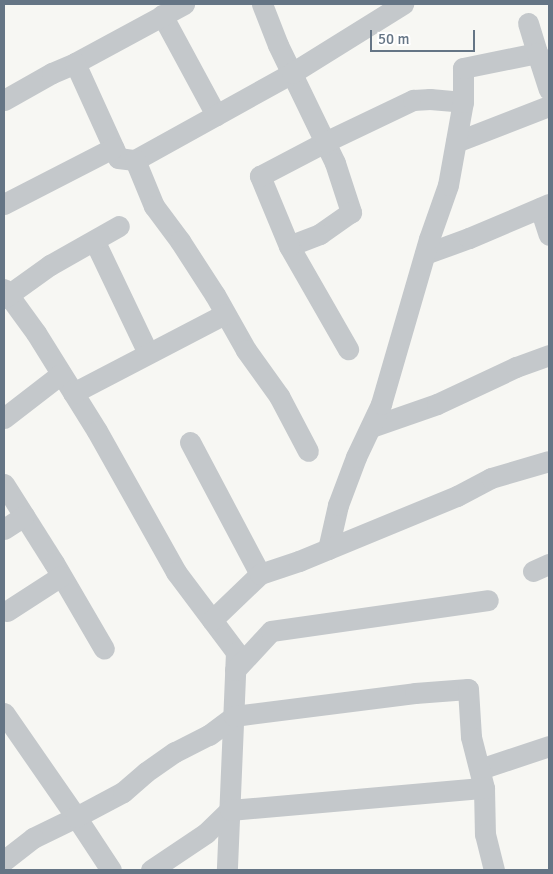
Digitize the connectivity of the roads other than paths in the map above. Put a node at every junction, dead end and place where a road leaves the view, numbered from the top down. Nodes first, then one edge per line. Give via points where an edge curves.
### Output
1 (184, 4) edge
2 (262, 4) edge
3 (403, 4) edge
4 (162, 15) junction
5 (528, 23) dead end
6 (537, 54) junction
7 (75, 64) junction
8 (292, 73) junction
9 (549, 89) edge
10 (4, 100) edge
11 (462, 102) junction
12 (549, 106) edge
13 (216, 114) junction
14 (325, 142) junction
15 (456, 142) junction
16 (113, 148) junction
17 (135, 160) junction
18 (4, 204) edge
19 (544, 206) edge
20 (119, 226) dead end
21 (549, 235) edge
22 (95, 242) junction
23 (289, 246) junction
24 (425, 254) junction
25 (5, 294) edge
26 (226, 314) junction
27 (348, 349) dead end
28 (148, 353) junction
29 (549, 355) edge
30 (61, 374) junction
31 (73, 393) junction
32 (4, 418) edge
33 (370, 428) junction
34 (190, 442) dead end
35 (308, 451) dead end
36 (549, 461) edge
37 (4, 484) edge
38 (24, 516) junction
39 (4, 529) edge
40 (328, 549) junction
41 (260, 574) junction
42 (62, 576) junction
43 (488, 600) dead end
44 (7, 611) dead end
45 (212, 620) junction
46 (104, 648) dead end
47 (235, 670) junction
48 (4, 713) edge
49 (234, 716) junction
50 (549, 746) edge
51 (482, 778) junction
52 (230, 810) junction
53 (76, 817) junction
54 (4, 860) edge
55 (111, 870) edge
56 (151, 870) edge
57 (228, 870) edge
58 (494, 870) edge

1 - 4 street
2 - 8 street
3 - 8 street
4 - 7 street
4 - 13 street
5 - 6 street
6 - 9 street
6 - 11 street via 463,68
7 - 10 street
7 - 16 street
8 - 13 street
8 - 14 street
11 - 14 street via 413,100
11 - 15 street
12 - 15 street
13 - 17 street
14 - 23 street via 351,212 320,234
14 - 23 street via 260,176
15 - 24 street via 448,185
16 - 17 street via 118,158
16 - 18 street
17 - 26 street via 154,206
19 - 21 street
19 - 24 street
20 - 22 street
22 - 25 street via 50,265
22 - 28 street
23 - 27 street
24 - 33 street via 381,404
25 - 30 street via 36,333
26 - 28 street
26 - 35 street via 278,396
28 - 31 street
29 - 33 street via 437,404
30 - 31 street
30 - 32 street
31 - 45 street via 176,572
33 - 40 street via 338,505
34 - 41 street
36 - 40 street via 491,478 458,496
37 - 38 street
38 - 39 street
38 - 42 street
40 - 41 street
41 - 45 street
42 - 44 street
42 - 46 street
43 - 47 street via 272,631
45 - 47 street via 236,652
47 - 49 street
48 - 53 street
49 - 51 street via 468,689 472,737
49 - 52 street
49 - 53 street via 209,735 175,752 123,792
50 - 51 street
51 - 52 street
51 - 58 street via 484,834
52 - 56 street via 206,833
52 - 57 street
53 - 54 street via 33,838
53 - 55 street

